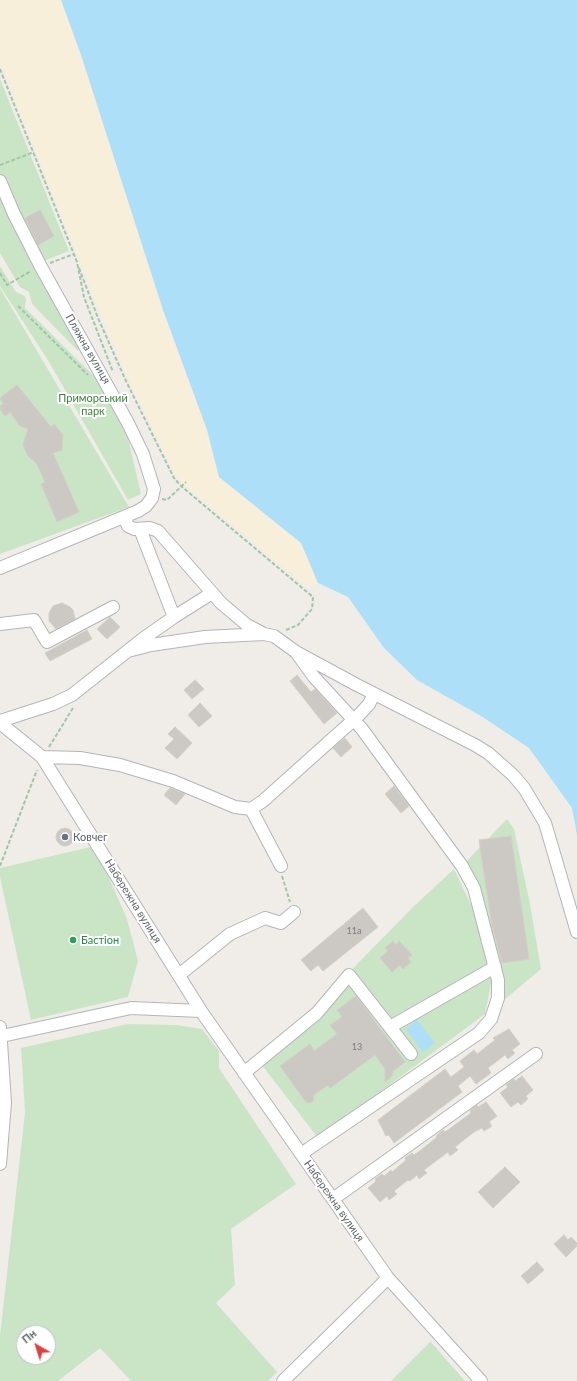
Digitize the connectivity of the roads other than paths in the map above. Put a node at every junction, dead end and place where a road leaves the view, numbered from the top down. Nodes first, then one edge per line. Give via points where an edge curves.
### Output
1 (0, 181) edge
2 (124, 517) junction
3 (140, 529) junction
4 (0, 568) edge
5 (212, 593) junction
6 (113, 607) dead end
7 (174, 617) junction
8 (0, 624) edge
9 (269, 635) junction
10 (128, 651) junction
11 (296, 652) junction
12 (374, 694) junction
13 (354, 719) junction
14 (0, 722) edge
15 (42, 757) junction
16 (251, 809) junction
17 (281, 866) road end
18 (294, 912) road end
19 (577, 932) edge
20 (495, 967) junction
21 (179, 975) junction
22 (201, 1011) junction
23 (390, 1027) junction
24 (1, 1039) edge
25 (411, 1054) dead end
26 (536, 1054) dead end
27 (244, 1072) junction
28 (301, 1154) junction
29 (0, 1164) edge
30 (333, 1199) junction
31 (388, 1278) junction
32 (283, 1381) edge
33 (481, 1381) edge

1 - 2 street, Пляжна вулиця via 41,267 143,454 152,479 152,498 146,506
2 - 3 street via 130,528
2 - 4 street, Пляжна вулиця
3 - 5 street via 158,530
3 - 7 street
5 - 7 street
5 - 9 street via 237,616
6 - 8 street via 47,642 34,620
7 - 10 street
9 - 10 street via 205,637
9 - 11 street
10 - 14 street via 72,695
11 - 12 street
11 - 13 street via 314,677
12 - 13 street via 369,704
12 - 19 street via 475,745 513,775 524,788 548,830
13 - 16 street
13 - 20 street via 462,866 474,888
14 - 15 street, Набережна вулиця
15 - 16 street via 80,758 120,765 173,781 235,807
15 - 21 street, Набережна вулиця
16 - 17 street
18 - 21 street via 280,923 265,918 230,934
20 - 23 street
20 - 28 street via 498,998 491,1019 479,1032
21 - 22 street, Набережна вулиця
22 - 24 street via 131,1008
22 - 27 street, Набережна вулиця
23 - 25 street
23 - 27 street via 350,975 317,1013
24 - 29 street via 5,1103
26 - 30 street
27 - 28 street, Набережна вулиця
28 - 30 street, Набережна вулиця
30 - 31 street, Набережна вулиця
31 - 32 street
31 - 33 street, Набережна вулиця

